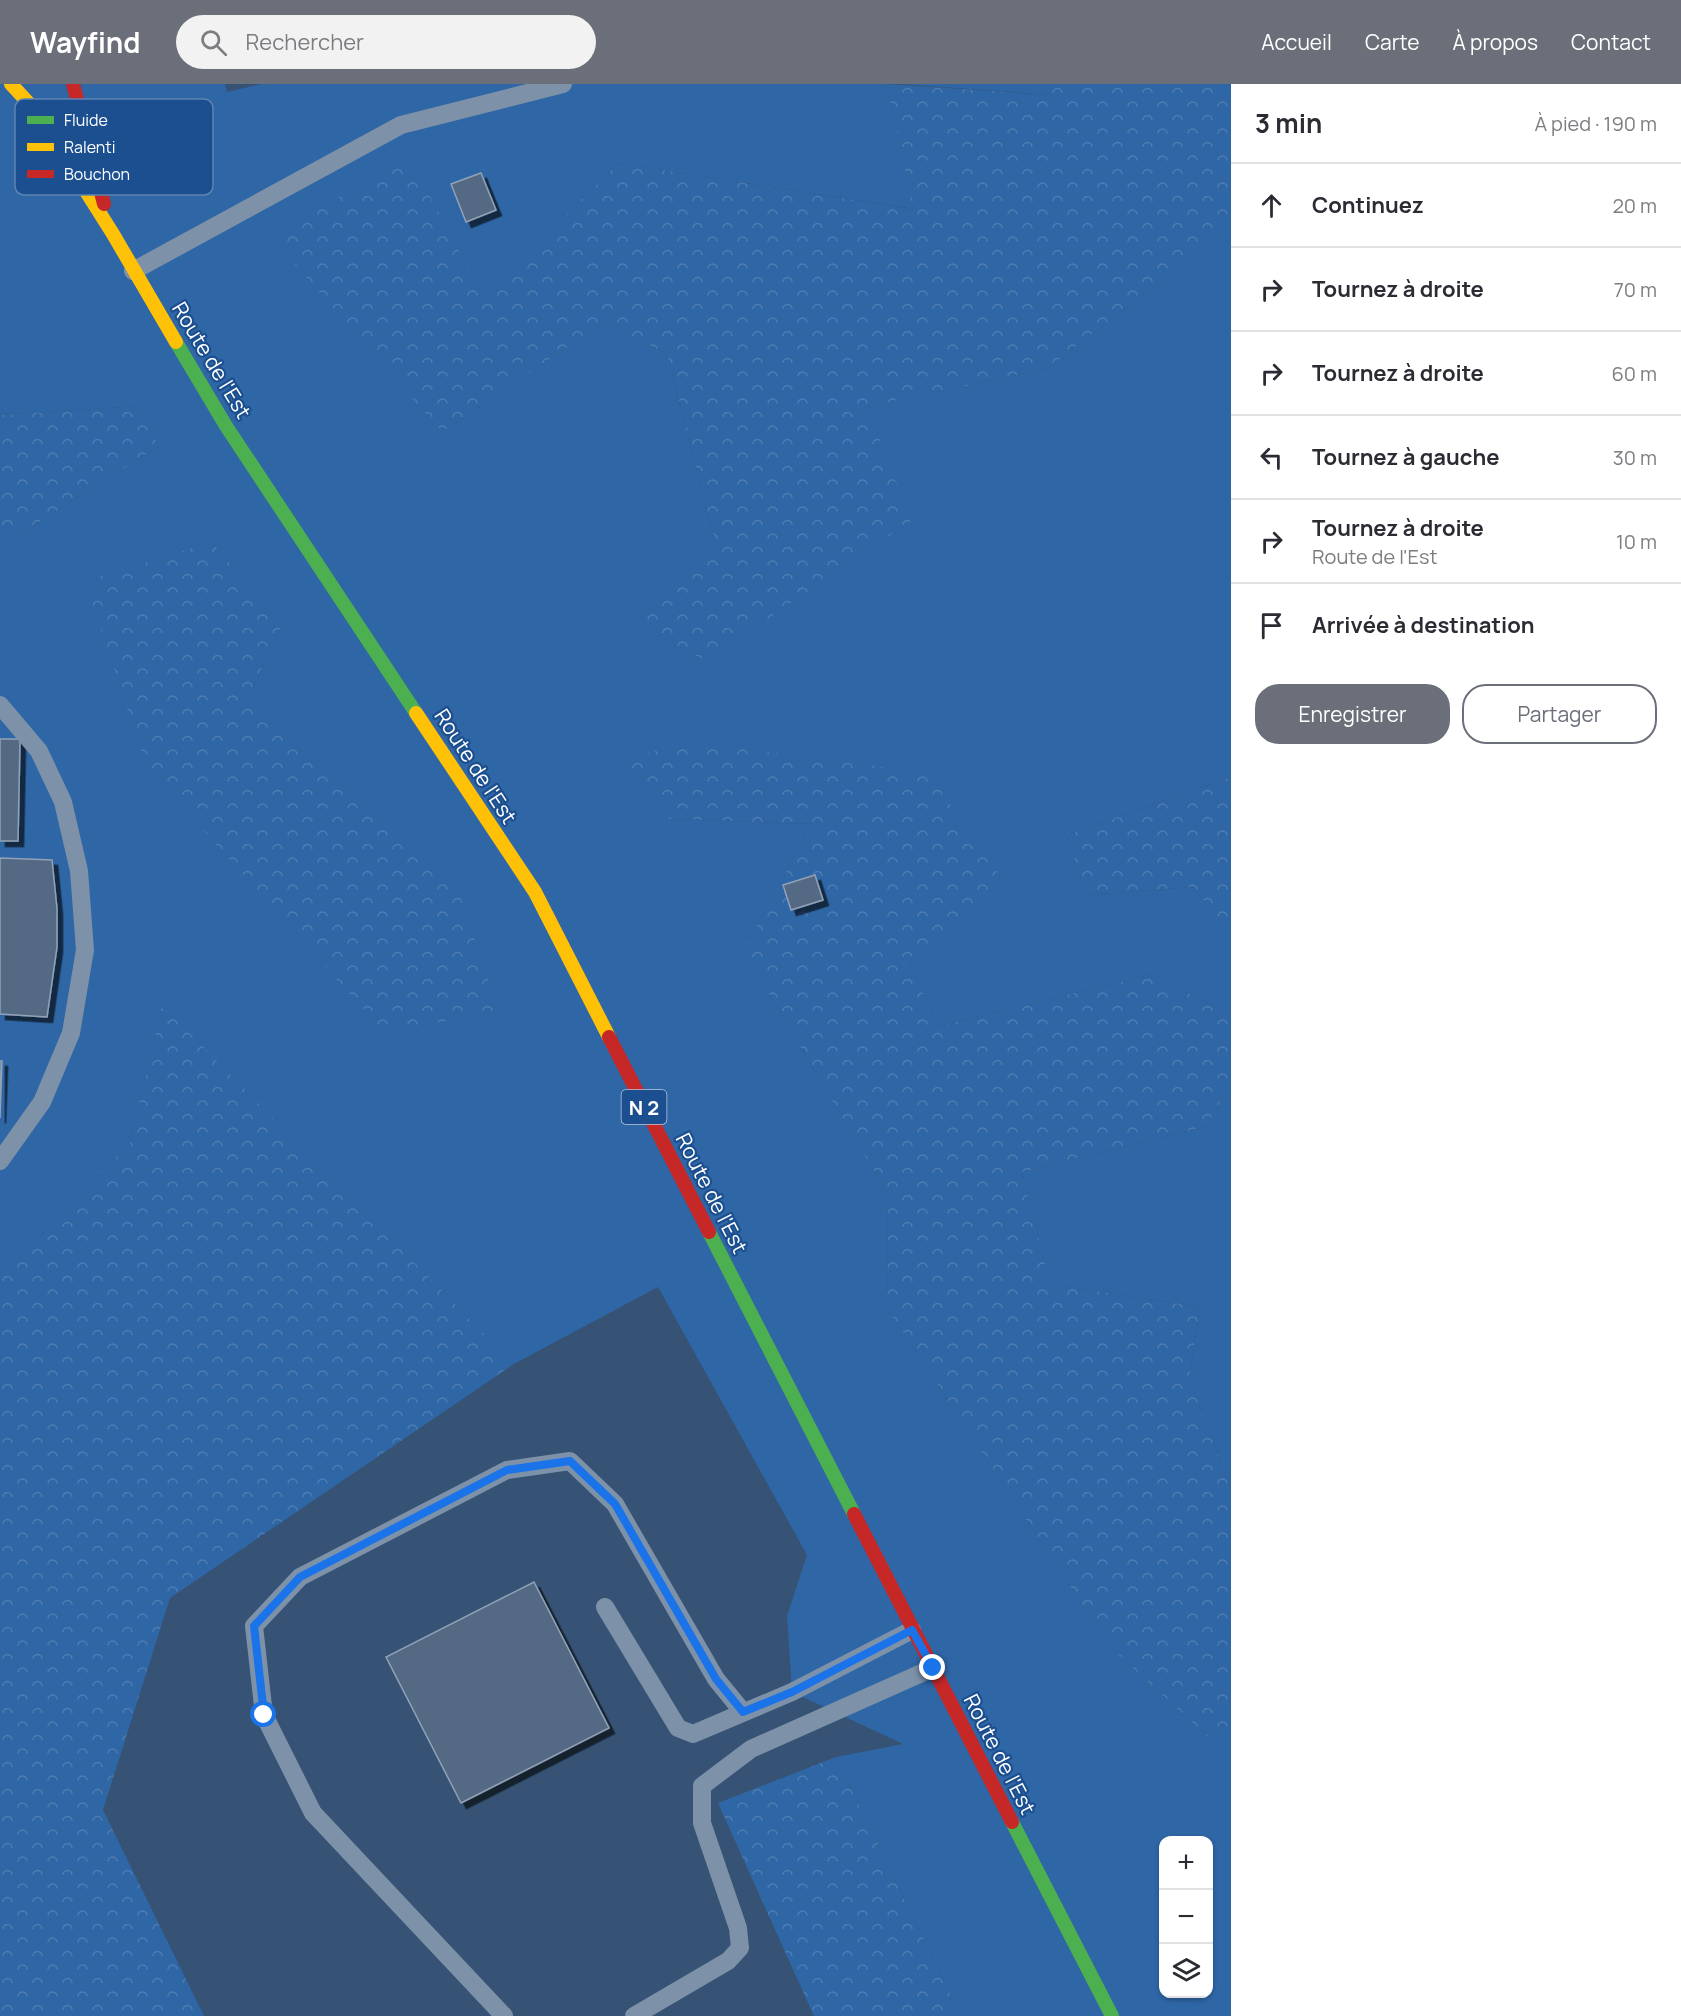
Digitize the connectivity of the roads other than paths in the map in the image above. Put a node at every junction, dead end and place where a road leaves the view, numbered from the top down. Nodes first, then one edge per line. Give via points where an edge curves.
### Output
1 (11, 84) edge
2 (73, 84) edge
3 (563, 84) edge
4 (25, 99) edge
5 (77, 99) edge
6 (88, 195) edge
7 (103, 195) edge
8 (113, 234) junction
9 (133, 271) junction
10 (0, 705) edge
11 (0, 1161) edge
12 (605, 1607) dead end
13 (912, 1630) junction
14 (933, 1668) junction
15 (743, 1712) junction
16 (504, 2016) edge
17 (634, 2016) edge
18 (1112, 2016) edge

1 - 4 main road, Route de l'Est / N 2
2 - 5 main road, Route de l'Est / N 2
3 - 9 lane via 401,125
6 - 8 main road, Route de l'Est / N 2
7 - 8 main road, Route de l'Est / N 2
8 - 9 main road, Route de l'Est / N 2
9 - 13 main road, Route de l'Est / N 2 via 226,426 534,892
10 - 11 lane via 39,751 63,802 80,871 85,950 71,1033 42,1102
12 - 15 lane via 678,1728 693,1734
13 - 14 main road, Route de l'Est / N 2
13 - 15 lane via 792,1692
14 - 17 lane via 751,1749 702,1786 702,1822 738,1928 740,1948 728,1961
14 - 18 main road, Route de l'Est / N 2
15 - 16 lane via 716,1679 615,1504 570,1461 507,1470 300,1577 254,1626 264,1715 313,1814

